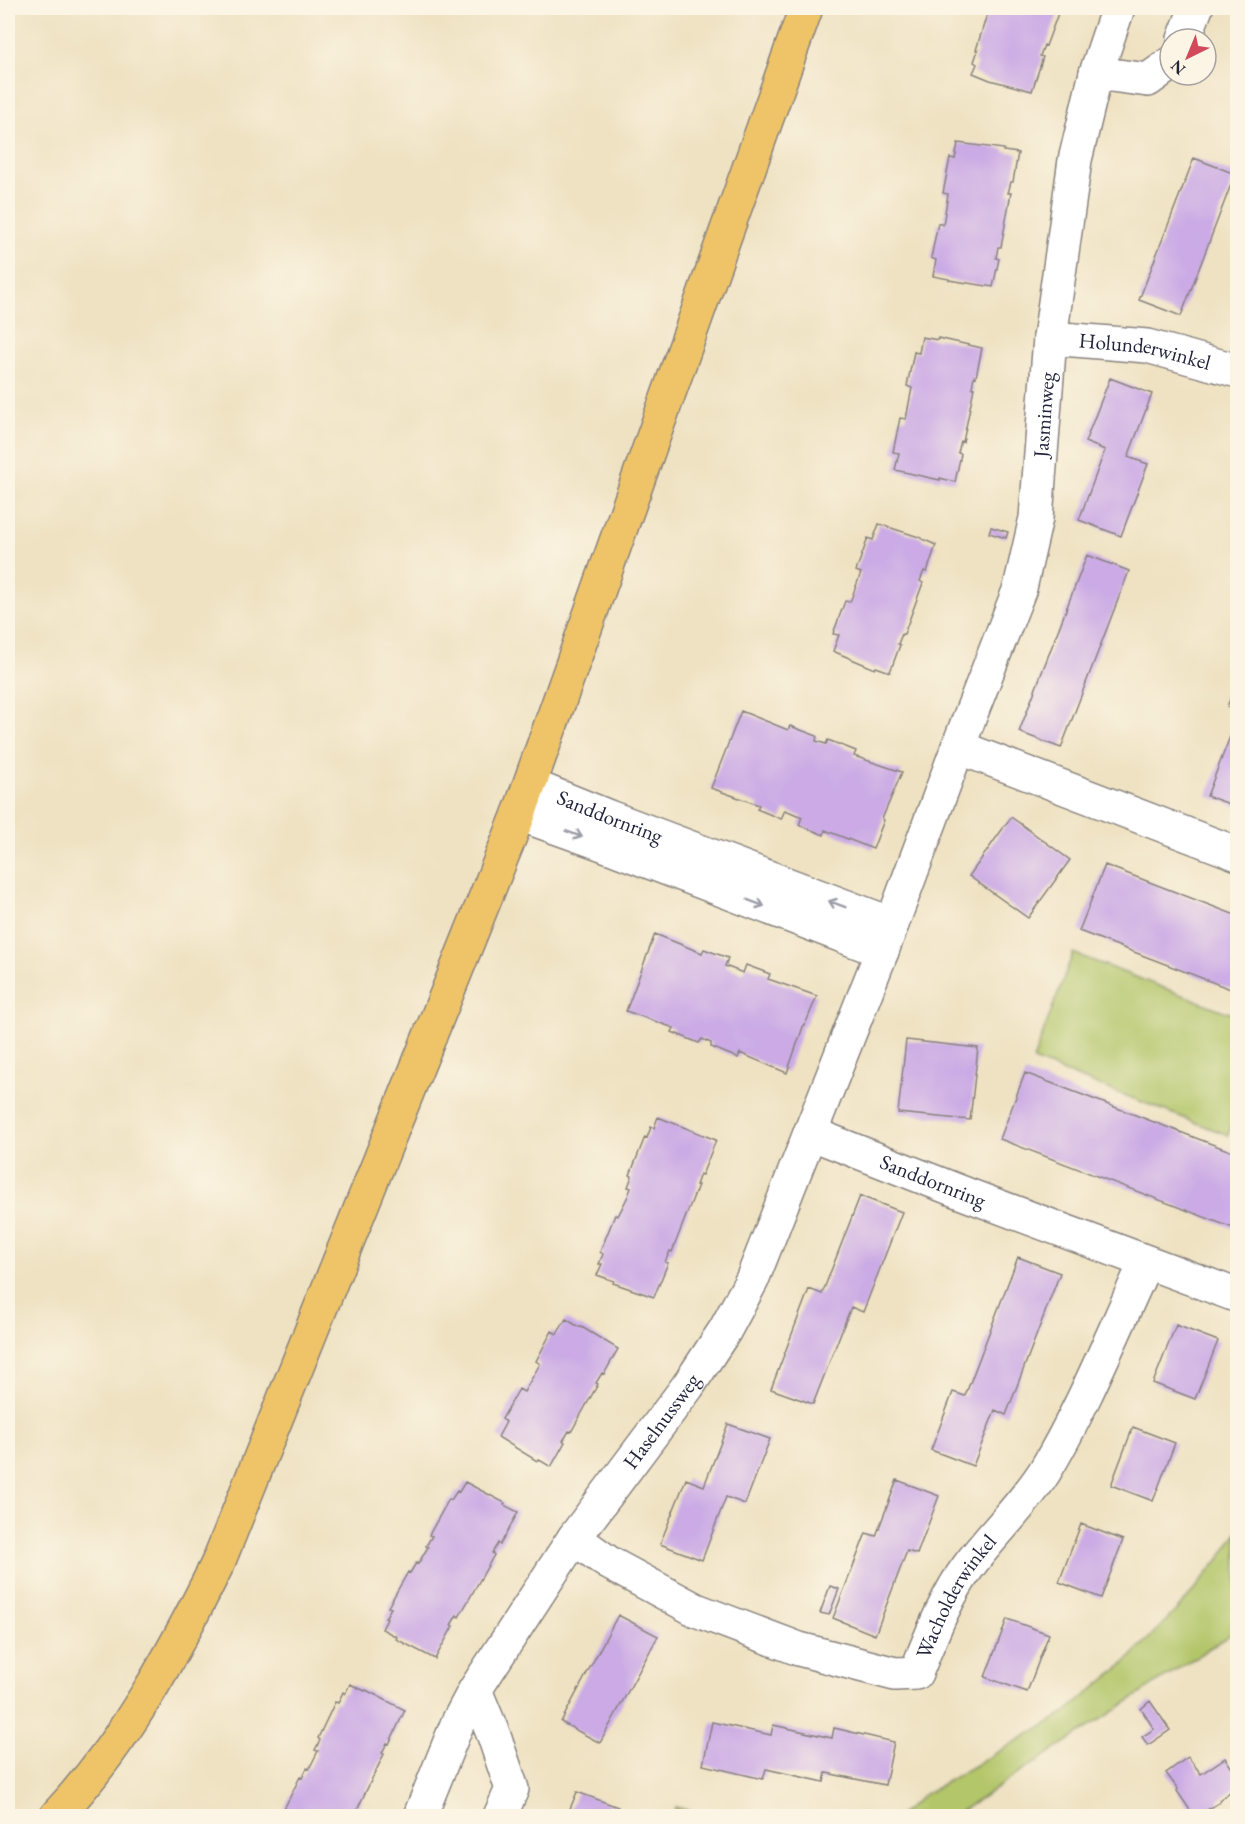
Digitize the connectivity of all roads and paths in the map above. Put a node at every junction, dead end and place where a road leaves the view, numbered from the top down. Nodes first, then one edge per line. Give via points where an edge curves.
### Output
1 (806, 8) edge
2 (1118, 8) edge
3 (1196, 8) edge
4 (1189, 27) edge
5 (1158, 73) edge
6 (1096, 74) junction
7 (1050, 338) junction
8 (1238, 371) edge
9 (957, 747) junction
10 (524, 799) junction
11 (1238, 854) edge
12 (887, 938) junction
13 (810, 1133) junction
14 (1146, 1262) junction
15 (1238, 1296) edge
16 (574, 1538) junction
17 (475, 1690) junction
18 (56, 1816) edge
19 (420, 1816) edge
20 (501, 1816) edge

1 - 10 main road
2 - 6 street, Jasminweg
3 - 4 street
5 - 6 street via 1148,80
6 - 7 street, Jasminweg via 1075,159
7 - 8 street, Holunderwinkel via 1146,346
7 - 9 street, Jasminweg via 1036,518 1020,588
9 - 11 street
9 - 12 street
10 - 12 street, Sanddornring via 600,843
10 - 18 main road via 218,1563 145,1699 109,1754
12 - 13 street
13 - 14 street, Sanddornring
13 - 16 street, Haselnussweg via 753,1280 725,1330
14 - 15 street, Sanddornring
14 - 16 street, Wacholderwinkel via 1044,1473 967,1568 940,1616 916,1673 895,1674 799,1649 706,1614 609,1563
16 - 17 street, Haselnussweg
17 - 19 street, Haselnussweg
17 - 20 street via 512,1789

